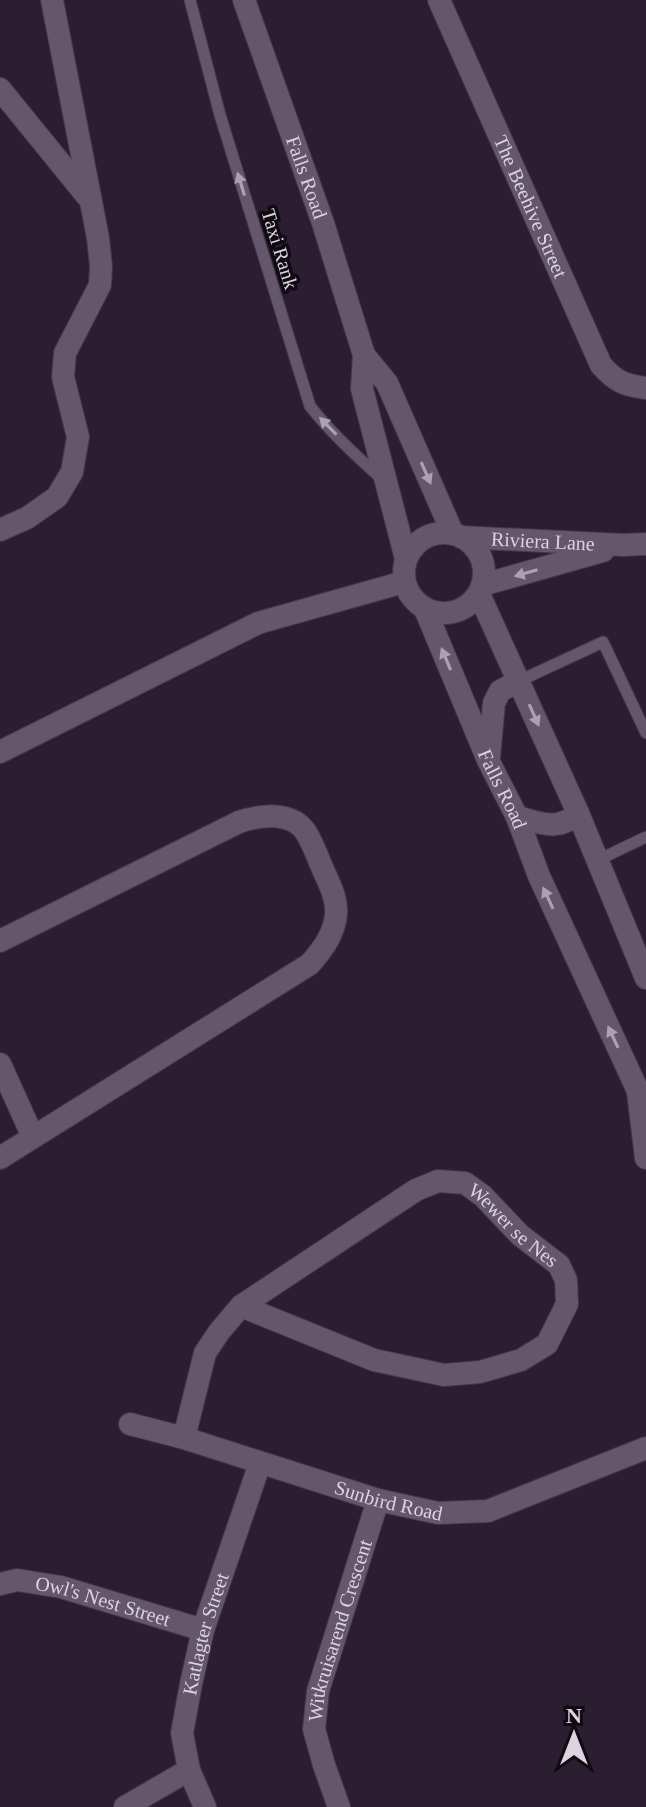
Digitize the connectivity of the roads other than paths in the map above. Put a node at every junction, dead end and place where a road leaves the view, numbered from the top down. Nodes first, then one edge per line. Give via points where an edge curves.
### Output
1 (52, 0) edge
2 (190, 0) edge
3 (244, 0) edge
4 (439, 0) edge
5 (0, 89) edge
6 (90, 200) junction
7 (364, 355) junction
8 (646, 388) edge
9 (384, 480) junction
10 (0, 530) edge
11 (457, 536) junction
12 (635, 545) edge
13 (406, 559) junction
14 (404, 582) junction
15 (481, 589) junction
16 (425, 609) junction
17 (519, 681) junction
18 (646, 733) edge
19 (0, 752) edge
20 (488, 760) junction
21 (578, 813) junction
22 (517, 817) junction
23 (646, 837) edge
24 (598, 860) junction
25 (0, 941) edge
26 (630, 941) junction
27 (646, 967) edge
28 (646, 978) edge
29 (0, 1064) edge
30 (642, 1098) edge
31 (33, 1137) junction
32 (0, 1158) edge
33 (646, 1158) edge
34 (241, 1306) junction
35 (130, 1424) dead end
36 (184, 1438) junction
37 (645, 1450) edge
38 (260, 1463) junction
39 (378, 1500) junction
40 (0, 1584) edge
41 (203, 1630) junction
42 (189, 1770) junction
43 (125, 1807) edge
44 (205, 1807) edge
45 (339, 1807) edge

1 - 6 street
9 -> 2 lane, Taxi Rank via 310,406
3 - 7 street, Falls Road
4 - 8 street, The Beehive Street via 601,365 626,386
5 - 6 street
6 - 10 street via 100,285 65,353 63,377 78,437 72,472 57,497
7 - 9 street, Falls Road via 362,389
7 -> 11 street, Falls Road via 387,383
9 - 13 street, Falls Road
11 - 12 street, Riviera Lane
11 - 13 street via 430,535
11 - 15 street, Falls Road via 476,549 482,561
12 -> 15 street, Riviera Lane
13 - 14 street, Falls Road
14 - 16 street, Falls Road
14 - 19 street via 258,623
15 - 16 street via 461,610
15 - 17 street, Falls Road
20 -> 16 street, Falls Road
17 - 18 lane via 603,642
17 - 20 street via 500,691 494,703
17 -> 21 street, Falls Road
20 - 22 street, Falls Road
21 - 22 street via 558,825
21 - 24 street, Falls Road
30 -> 22 street, Falls Road
23 - 24 lane
24 - 26 street, Falls Road
25 - 31 street via 256,816 291,820 305,830 336,905 326,945 310,964
26 - 27 street
26 - 28 street
29 - 31 street
30 - 33 street, Falls Road
31 - 32 street
34 - 34 street, Wewer se Nes via 416,1190 438,1181 465,1183 483,1196 520,1235 559,1265 566,1280 567,1304 547,1344 521,1360 444,1375 374,1360
34 - 36 street, Wewer se Nes via 205,1353
35 - 36 street, Sunbird Road
36 - 38 street, Sunbird Road
37 - 39 street, Sunbird Road via 488,1511 438,1513
38 - 39 street, Sunbird Road
38 - 41 street, Katlagter Street
39 - 45 street, Witkruisarend Crescent via 318,1691 314,1729
40 - 41 street, Owl's Nest Street via 17,1580 61,1587
41 - 42 street, Katlagter Street via 182,1733
42 - 43 street
42 - 44 street, Katlagter Street

